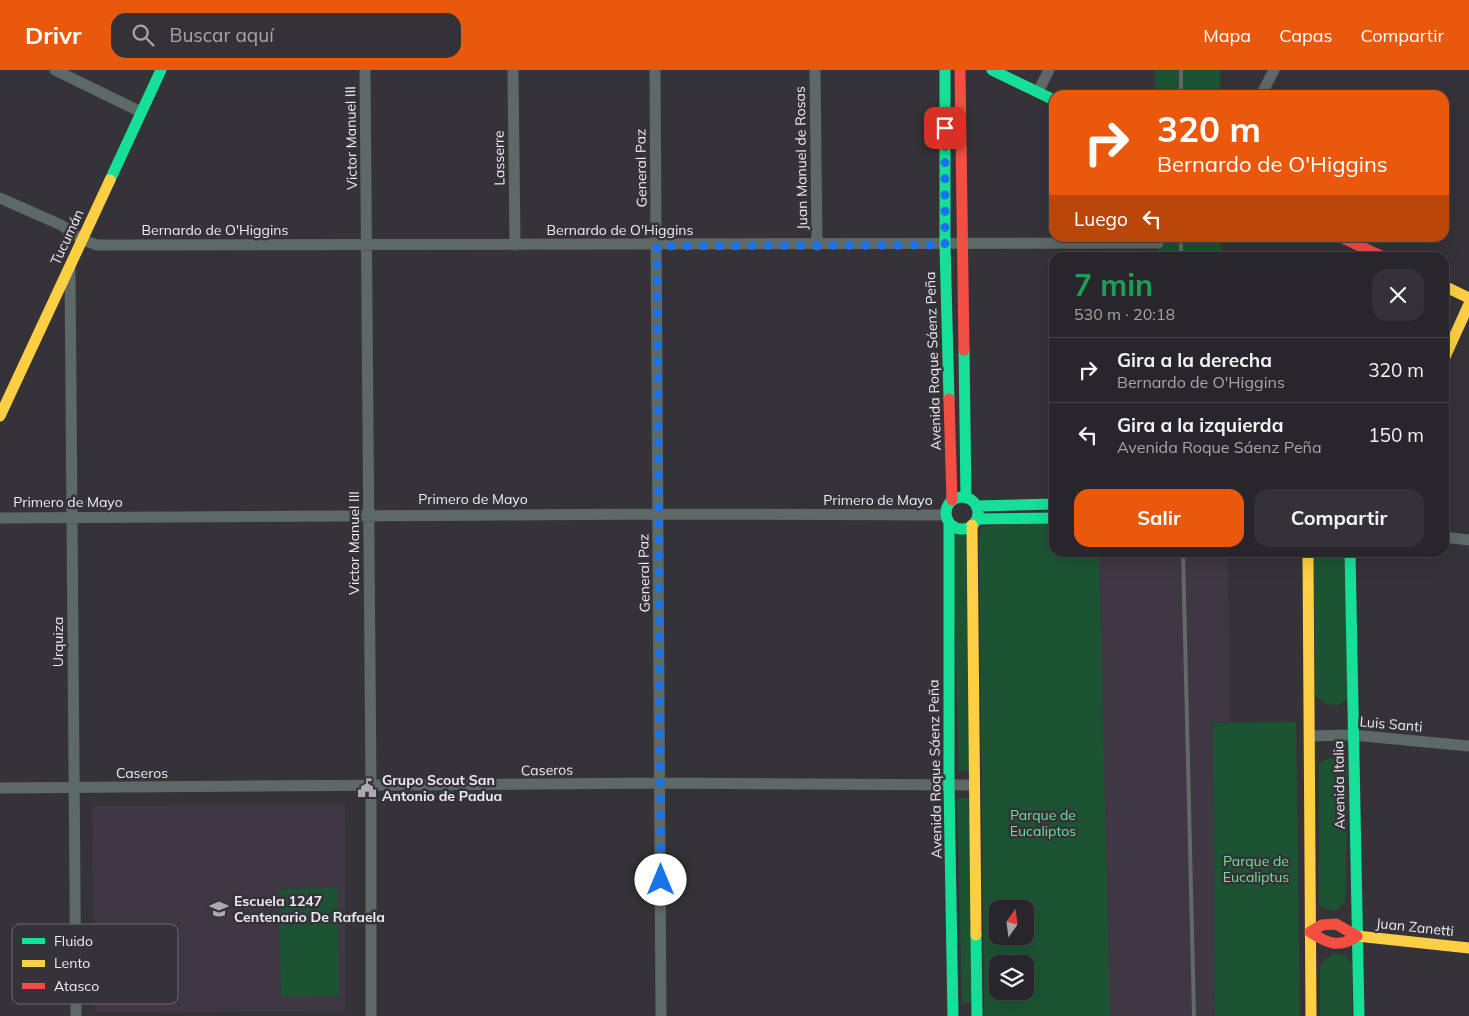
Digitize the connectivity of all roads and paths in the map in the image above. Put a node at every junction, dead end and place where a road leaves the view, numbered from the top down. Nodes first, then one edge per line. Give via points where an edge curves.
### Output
1 (54, 70) edge
2 (161, 70) edge
3 (365, 70) edge
4 (513, 70) edge
5 (655, 70) edge
6 (815, 70) edge
7 (945, 70) edge
8 (960, 70) edge
9 (992, 70) edge
10 (1049, 70) edge
11 (1274, 70) edge
12 (1264, 90) edge
13 (1038, 92) junction
14 (1049, 98) edge
15 (141, 112) junction
16 (0, 198) edge
17 (83, 240) junction
18 (1351, 242) edge
19 (1158, 243) dead end
20 (962, 244) junction
21 (515, 245) junction
22 (817, 245) junction
23 (945, 245) junction
24 (367, 246) junction
25 (657, 246) junction
26 (1372, 252) edge
27 (70, 267) junction
28 (1449, 288) edge
29 (1469, 298) edge
30 (1469, 304) edge
31 (963, 326) junction
32 (948, 327) junction
33 (1449, 348) edge
34 (949, 380) junction
35 (964, 380) junction
36 (0, 416) edge
37 (951, 437) junction
38 (965, 437) junction
39 (952, 470) junction
40 (966, 470) junction
41 (952, 500) junction
42 (971, 502) junction
43 (1049, 504) edge
44 (658, 514) junction
45 (369, 515) junction
46 (72, 517) junction
47 (0, 518) edge
48 (947, 518) junction
49 (1049, 518) edge
50 (974, 522) junction
51 (1449, 538) edge
52 (1469, 540) edge
53 (1308, 557) edge
54 (1350, 557) edge
55 (1353, 735) junction
56 (1309, 736) junction
57 (1469, 746) edge
58 (660, 783) junction
59 (949, 784) junction
60 (973, 785) junction
61 (371, 786) junction
62 (0, 788) edge
63 (74, 788) junction
64 (75, 924) edge
65 (1310, 932) junction
66 (1357, 936) junction
67 (1469, 948) edge
68 (371, 1016) edge
69 (661, 1016) edge
70 (953, 1016) edge
71 (977, 1016) edge
72 (1311, 1016) edge
73 (1359, 1016) edge

1 - 15 street
2 - 15 street, Tucumán
3 - 24 street, Victor Manuel III
4 - 21 street, Lasserre
5 - 25 street, General Paz
6 - 22 street, Juan Manuel de Rosas
7 - 23 street, Avenida Roque Sáenz Peña
8 - 20 street
9 - 13 street
10 - 13 street
11 - 12 street
13 - 14 street
15 - 17 street, Tucumán
16 - 17 street via 61,225
17 - 24 street, Bernardo de O'Higgins via 97,245
17 - 27 street, Tucumán
18 - 26 street
19 - 20 street, Bernardo de O'Higgins
20 - 23 street, Bernardo de O'Higgins
20 - 31 street
21 - 24 street, Bernardo de O'Higgins
21 - 25 street, Bernardo de O'Higgins
22 - 23 street, Bernardo de O'Higgins
22 - 25 street, Bernardo de O'Higgins
23 - 32 street, Avenida Roque Sáenz Peña
24 - 45 street, Victor Manuel III
25 - 44 street, General Paz
27 - 36 street, Tucumán
27 - 46 street, Urquiza
28 - 29 street
30 - 33 street
31 - 32 street
31 - 35 street
32 - 34 street, Avenida Roque Sáenz Peña
34 - 35 street
34 - 37 street, Avenida Roque Sáenz Peña
35 - 38 street
37 - 38 street
37 - 39 street, Avenida Roque Sáenz Peña
38 - 40 street
39 - 40 street
39 - 41 street, Avenida Roque Sáenz Peña
40 - 42 street
41 - 42 street
41 - 48 street via 947,508
42 - 43 street
42 - 50 street
44 - 45 street, Primero de Mayo
44 - 48 street, Primero de Mayo
44 - 58 street, General Paz
45 - 46 street, Primero de Mayo
45 - 61 street, Victor Manuel III
46 - 47 street, Primero de Mayo
46 - 63 street, Urquiza
48 - 50 street via 961,529
48 - 59 street, Avenida Roque Sáenz Peña
49 - 50 street
50 - 60 street
51 - 52 street
53 - 56 street, Avenida Italia
54 - 55 street, Avenida Italia
55 - 56 street, Luis Santi
55 - 57 street, Luis Santi
55 - 66 street, Avenida Italia
56 - 65 street, Avenida Italia
58 - 59 street, Caseros
58 - 61 street, Caseros
58 - 69 street, General Paz
59 - 60 street, Caseros
59 - 70 street, Avenida Roque Sáenz Peña
60 - 71 street
61 - 63 street, Caseros
61 - 68 street, Victor Manuel III
62 - 63 street, Caseros
63 - 64 street, Urquiza
65 - 66 street, Juan Zanetti via 1322,925 1336,924
65 - 66 street, Juan Zanetti via 1336,946 1348,944
65 - 72 street, Avenida Italia
66 - 67 street, Juan Zanetti
66 - 73 street, Avenida Italia

